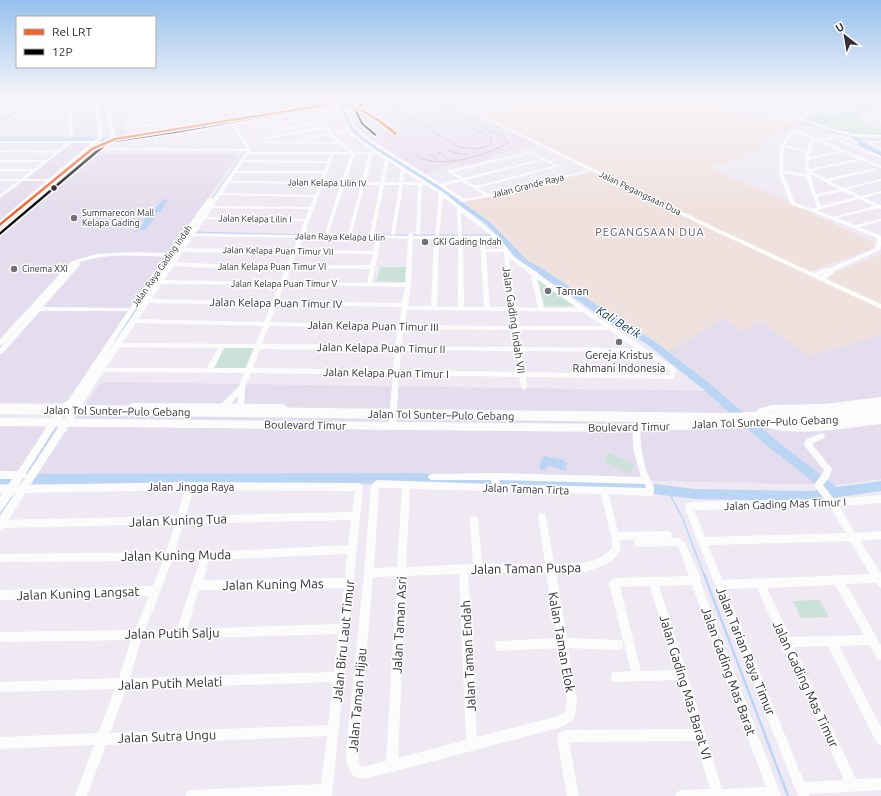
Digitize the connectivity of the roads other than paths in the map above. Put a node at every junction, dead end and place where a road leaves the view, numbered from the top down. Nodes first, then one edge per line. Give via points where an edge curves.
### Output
1 (72, 135) edge
2 (110, 135) edge
3 (127, 135) edge
4 (155, 135) edge
5 (236, 135) edge
6 (263, 135) edge
7 (280, 135) edge
8 (323, 135) edge
9 (331, 135) edge
10 (354, 135) edge
11 (363, 135) edge
12 (520, 135) edge
13 (790, 135) edge
14 (810, 135) edge
15 (839, 135) edge
16 (860, 135) edge
17 (881, 136) edge
18 (0, 137) edge
19 (104, 138) junction
20 (265, 138) junction
21 (815, 139) junction
22 (72, 140) junction
23 (881, 141) edge
24 (0, 142) edge
25 (268, 142) junction
26 (284, 142) junction
27 (340, 143) junction
28 (857, 143) dead end
29 (783, 146) junction
30 (88, 149) junction
31 (881, 149) edge
32 (99, 150) junction
33 (274, 150) junction
34 (0, 151) edge
35 (808, 151) junction
36 (845, 151) junction
37 (58, 152) junction
38 (188, 152) junction
39 (245, 152) junction
40 (352, 152) junction
41 (374, 152) junction
42 (333, 153) junction
43 (93, 155) junction
44 (881, 157) edge
45 (544, 158) junction
46 (387, 159) junction
47 (806, 159) junction
48 (862, 159) junction
49 (0, 160) edge
50 (856, 160) junction
51 (46, 161) junction
52 (242, 161) junction
53 (330, 162) junction
54 (488, 162) junction
55 (881, 167) edge
56 (875, 169) junction
57 (0, 170) edge
58 (35, 170) junction
59 (403, 170) junction
60 (499, 170) junction
61 (592, 170) junction
62 (235, 172) junction
63 (326, 172) junction
64 (781, 172) junction
65 (881, 172) edge
66 (808, 175) junction
67 (511, 178) junction
68 (462, 179) junction
69 (0, 180) edge
70 (50, 180) junction
71 (826, 180) junction
72 (881, 180) edge
73 (22, 181) junction
74 (228, 182) junction
75 (321, 183) junction
76 (343, 184) junction
77 (364, 184) junction
78 (382, 184) junction
79 (401, 184) junction
80 (423, 184) junction
81 (442, 185) junction
82 (475, 187) junction
83 (524, 187) junction
84 (843, 189) junction
85 (0, 192) edge
86 (6, 192) junction
87 (881, 192) edge
88 (441, 193) junction
89 (220, 194) junction
90 (317, 196) junction
91 (488, 196) junction
92 (815, 196) junction
93 (0, 197) edge
94 (861, 198) junction
95 (464, 200) junction
96 (455, 203) junction
97 (211, 206) junction
98 (819, 207) junction
99 (880, 207) edge
100 (312, 208) junction
101 (460, 208) junction
102 (813, 210) junction
103 (203, 218) junction
104 (833, 218) junction
105 (307, 220) junction
106 (881, 220) edge
107 (0, 223) edge
108 (854, 227) junction
109 (327, 233) junction
110 (0, 234) edge
111 (189, 234) junction
112 (350, 234) junction
113 (372, 234) junction
114 (393, 234) junction
115 (418, 234) junction
116 (302, 235) junction
117 (410, 236) junction
118 (437, 236) junction
119 (460, 236) junction
120 (494, 236) junction
121 (379, 237) junction
122 (482, 238) junction
123 (880, 241) edge
124 (181, 250) junction
125 (483, 251) junction
126 (505, 251) junction
127 (295, 252) junction
128 (376, 253) junction
129 (85, 257) junction
130 (170, 259) junction
131 (290, 266) junction
132 (372, 267) junction
133 (831, 270) junction
134 (536, 274) junction
135 (811, 274) junction
136 (820, 279) junction
137 (160, 282) junction
138 (283, 283) junction
139 (368, 285) junction
140 (408, 285) junction
141 (147, 301) junction
142 (275, 303) junction
143 (405, 306) junction
144 (37, 307) junction
145 (881, 307) edge
146 (133, 308) junction
147 (434, 308) junction
148 (461, 308) junction
149 (487, 309) junction
150 (513, 309) junction
151 (541, 309) junction
152 (584, 310) junction
153 (134, 321) junction
154 (267, 323) junction
155 (401, 327) junction
156 (516, 328) junction
157 (612, 328) junction
158 (0, 343) edge
159 (118, 345) junction
160 (222, 346) junction
161 (259, 346) junction
162 (398, 349) junction
163 (519, 349) junction
164 (644, 350) junction
165 (0, 352) edge
166 (100, 370) junction
167 (209, 370) junction
168 (249, 371) junction
169 (396, 373) junction
170 (522, 375) junction
171 (242, 387) junction
172 (524, 387) dead end
173 (881, 400) edge
174 (0, 405) edge
175 (224, 406) junction
176 (241, 406) junction
177 (881, 406) edge
178 (64, 407) junction
179 (77, 407) junction
180 (0, 409) edge
181 (393, 410) junction
182 (708, 414) junction
183 (759, 415) junction
184 (881, 415) edge
185 (0, 417) edge
186 (881, 421) edge
187 (0, 422) edge
188 (52, 423) junction
189 (66, 423) junction
190 (764, 424) junction
191 (392, 426) junction
192 (709, 426) junction
193 (636, 427) junction
194 (821, 436) dead end
195 (0, 475) edge
196 (432, 477) dead end
197 (495, 477) junction
198 (21, 482) junction
199 (406, 484) junction
200 (193, 486) junction
201 (359, 487) joint
202 (648, 487) junction
203 (496, 488) junction
204 (0, 489) edge
205 (604, 491) junction
206 (881, 499) edge
207 (831, 501) junction
208 (0, 506) edge
209 (690, 507) joint
210 (356, 516) junction
211 (542, 516) dead end
212 (182, 520) junction
213 (474, 520) dead end
214 (0, 524) edge
215 (668, 535) dead end
216 (881, 535) edge
217 (615, 536) junction
218 (853, 537) junction
219 (701, 541) junction
220 (638, 543) dead end
221 (352, 549) junction
222 (170, 555) junction
223 (206, 556) junction
224 (0, 558) edge
225 (549, 569) junction
226 (463, 570) junction
227 (478, 570) junction
228 (402, 572) junction
229 (369, 573) junction
230 (696, 580) junction
231 (838, 580) junction
232 (880, 580) edge
233 (653, 581) junction
234 (350, 583) junction
235 (760, 583) junction
236 (197, 585) junction
237 (719, 585) junction
238 (155, 591) junction
239 (0, 595) edge
240 (344, 629) junction
241 (138, 634) junction
242 (180, 634) junction
243 (0, 636) edge
244 (873, 640) junction
245 (831, 641) junction
246 (786, 642) junction
247 (563, 643) junction
248 (618, 645) dead end
249 (500, 646) dead end
250 (881, 655) edge
251 (637, 676) junction
252 (683, 676) junction
253 (616, 677) dead end
254 (339, 678) junction
255 (122, 685) junction
256 (0, 687) edge
257 (570, 715) joint
258 (333, 730) junction
259 (700, 734) junction
260 (102, 739) junction
261 (881, 739) edge
262 (0, 743) edge
263 (472, 743) junction
264 (392, 766) junction
265 (881, 784) edge
266 (852, 785) junction
267 (802, 792) edge
268 (326, 793) edge
269 (718, 794) junction
270 (774, 795) edge
271 (81, 796) edge
272 (191, 796) edge
273 (573, 796) edge
274 (681, 796) edge

1 - 22 street
2 - 19 main road
3 - 19 street
4 - 19 street
5 - 39 street
6 - 20 street
7 - 20 street
8 - 26 street
9 - 27 street
10 - 41 street
11 - 81 street
12 - 61 main road, Jalan Pegangsaan Dua
13 - 29 street
14 - 21 street
15 - 28 street
16 - 17 street
18 - 22 main road
19 - 22 main road
19 - 22 main road
19 - 30 main road
19 - 32 main road
20 - 25 street
21 - 35 street
21 - 36 street
21 - 44 street via 833,138
22 - 24 main road
22 - 37 street
23 - 31 street via 868,143
25 - 26 street
25 - 33 street
26 - 27 street
27 - 40 street
29 - 35 street
29 - 64 street
30 - 32 street
30 - 70 main road
32 - 38 street
32 - 43 main road
33 - 39 street
33 - 40 street
34 - 37 street
35 - 47 street
36 - 47 street
36 - 48 street
37 - 51 street
38 - 39 street
38 - 43 street
39 - 42 street
39 - 52 street, Jalan Raya Gading Indah
39 - 111 street, Jalan Raya Gading Indah
40 - 41 street
40 - 42 street
40 - 76 street
41 - 46 street
41 - 77 street
42 - 53 street
43 - 110 main road
45 - 54 street via 532,152
45 - 60 street
45 - 67 street via 558,166
46 - 59 street
46 - 78 street
47 - 66 street
48 - 50 street
48 - 55 street
49 - 51 street
50 - 56 street
50 - 66 street
51 - 58 street
52 - 53 street
52 - 62 street, Jalan Raya Gading Indah
53 - 63 street
54 - 60 street
54 - 68 street via 448,170
56 - 65 street
56 - 71 street
57 - 58 street
58 - 73 street
59 - 79 street
59 - 80 street
60 - 67 street
60 - 68 street
61 - 83 street, Jalan Grande Raya
61 - 135 main road, Jalan Pegangsaan Dua
62 - 63 street
62 - 74 street, Jalan Raya Gading Indah
63 - 75 street
64 - 66 street
64 - 102 street via 793,204
66 - 71 street
66 - 92 street
67 - 82 street
67 - 83 street
68 - 81 street
68 - 82 street
69 - 73 street
70 - 73 street
70 - 107 main road
71 - 84 street
72 - 84 street
73 - 86 street
74 - 75 street, Jalan Kelapa Lilin IV
74 - 89 street, Jalan Raya Gading Indah
75 - 76 street, Jalan Kelapa Lilin IV
75 - 90 street
76 - 77 street, Jalan Kelapa Lilin IV
76 - 109 street
77 - 78 street, Jalan Kelapa Lilin IV
77 - 112 street
78 - 79 street, Jalan Kelapa Lilin IV
78 - 113 street
79 - 80 street, Jalan Kelapa Lilin IV
79 - 114 street
80 - 88 street
80 - 115 street
81 - 95 street
82 - 91 street
83 - 91 street, Jalan Grande Raya
84 - 92 street
84 - 94 street
85 - 86 street
86 - 93 street
87 - 94 street
88 - 96 street
88 - 118 street
89 - 90 street
89 - 97 street, Jalan Raya Gading Indah
90 - 100 street
91 - 95 street, Jalan Grande Raya
92 - 98 street
94 - 98 street
94 - 99 street
95 - 96 street, Jalan Grande Raya
96 - 101 street
97 - 100 street
97 - 103 street, Jalan Raya Gading Indah
98 - 102 street
99 - 104 street
100 - 105 street
101 - 119 street
101 - 120 street
102 - 104 street
103 - 105 street, Jalan Kelapa Lilin I
103 - 111 street, Jalan Raya Gading Indah
104 - 108 street
105 - 116 street
106 - 108 street
108 - 123 street
109 - 112 street, Jalan Raya Kelapa Lilin
109 - 116 street, Jalan Raya Kelapa Lilin
111 - 116 street, Jalan Raya Kelapa Lilin
111 - 124 street, Jalan Raya Gading Indah
111 - 130 street, Jalan Raya Gading Indah
112 - 113 street, Jalan Raya Kelapa Lilin
113 - 114 street, Jalan Raya Kelapa Lilin
114 - 117 street, Jalan Raya Kelapa Lilin
115 - 117 street, Jalan Raya Kelapa Lilin
115 - 118 street, Jalan Raya Kelapa Lilin
116 - 121 street, Jalan Raya Kelapa Lilin
116 - 127 street
117 - 118 street, Jalan Raya Kelapa Lilin
117 - 121 street, Jalan Raya Kelapa Lilin
117 - 140 street
118 - 119 street, Jalan Raya Kelapa Lilin
118 - 147 street
119 - 120 street, Jalan Raya Kelapa Lilin
119 - 122 street, Jalan Raya Kelapa Lilin
119 - 148 street
120 - 122 street, Jalan Raya Kelapa Lilin
120 - 126 street
121 - 128 street
122 - 125 street
123 - 133 street via 878,249
124 - 127 street, Jalan Kelapa Puan Timur VII
124 - 130 street, Jalan Raya Gading Indah
125 - 126 street
125 - 149 street
126 - 134 street
126 - 150 street, Jalan Gading Indah VII
127 - 128 street, Jalan Kelapa Puan Timur VII
127 - 131 street
128 - 132 street
129 - 130 street, Jalan Kelapa Puan Timur VI
129 - 144 street
129 - 144 street via 74,262
130 - 131 street, Jalan Kelapa Puan Timur VI via 213,266
130 - 137 street, Jalan Raya Gading Indah
130 - 146 street, Jalan Raya Gading Indah
131 - 132 street, Jalan Kelapa Puan Timur VI
131 - 138 street
132 - 139 street
133 - 135 street
133 - 136 street via 831,273
134 - 151 street via 534,277
134 - 152 street
135 - 136 main road, Jalan Pegangsaan Dua
136 - 145 main road, Jalan Pegangsaan Dua
137 - 138 street, Jalan Kelapa Puan Timur V
137 - 141 street, Jalan Raya Gading Indah
138 - 139 street, Jalan Kelapa Puan Timur V
138 - 142 street
139 - 140 street, Jalan Kelapa Puan Timur V
140 - 143 street
141 - 142 street, Jalan Kelapa Puan Timur IV
141 - 153 street, Jalan Raya Gading Indah
142 - 143 street, Jalan Kelapa Puan Timur IV
142 - 154 street
143 - 147 street, Jalan Kelapa Puan Timur IV
143 - 155 street
144 - 146 street
144 - 158 street
144 - 165 street
146 - 178 street, Jalan Raya Gading Indah via 72,401
147 - 148 street, Jalan Kelapa Puan Timur IV
148 - 149 street, Jalan Kelapa Puan Timur IV
149 - 150 street, Jalan Kelapa Puan Timur IV
150 - 151 street, Jalan Kelapa Puan Timur IV
150 - 156 street, Jalan Gading Indah VII
151 - 152 street, Jalan Kelapa Puan Timur IV
152 - 157 street
153 - 154 street, Jalan Kelapa Puan Timur III
153 - 159 street, Jalan Raya Gading Indah
154 - 155 street, Jalan Kelapa Puan Timur III
154 - 161 street
155 - 156 street, Jalan Kelapa Puan Timur III
155 - 162 street
156 - 157 street, Jalan Kelapa Puan Timur III
156 - 163 street, Jalan Gading Indah VII
157 - 164 street
159 - 160 street, Jalan Kelapa Puan Timur II
159 - 166 street, Jalan Raya Gading Indah
160 - 161 street, Jalan Kelapa Puan Timur II
160 - 167 street
161 - 162 street, Jalan Kelapa Puan Timur II
161 - 168 street
162 - 163 street, Jalan Kelapa Puan Timur II
162 - 169 street
163 - 164 street, Jalan Kelapa Puan Timur II
163 - 170 street, Jalan Gading Indah VII
164 - 170 street, Jalan Kelapa Puan Timur I via 673,370 671,377
166 - 167 street, Jalan Kelapa Puan Timur I
166 - 179 street, Jalan Raya Gading Indah
167 - 168 street, Jalan Kelapa Puan Timur I
168 - 169 street, Jalan Kelapa Puan Timur I
168 - 171 street
169 - 170 street, Jalan Kelapa Puan Timur I
169 - 181 street
170 - 172 street, Jalan Gading Indah VII
171 - 175 street
171 - 176 street
173 - 183 street via 825,407 772,408 761,411
174 - 178 main road, Boulevard Timur
175 - 176 main road, Boulevard Timur
175 - 179 main road, Boulevard Timur
176 - 181 main road, Boulevard Timur
177 - 180 highway, Jalan Tol Sunter–Pulo Gebang via 805,415 727,418
177 - 183 main road, Boulevard Timur
178 - 179 main road, Boulevard Timur
178 - 188 street, Jalan Raya Gading Indah
179 - 189 street, Jalan Raya Gading Indah
181 - 182 main road, Boulevard Timur
181 - 191 street
182 - 183 main road, Boulevard Timur
182 - 192 main road
184 - 185 highway, Jalan Tol Sunter–Pulo Gebang via 798,423 725,425
184 - 190 main road, Boulevard Timur
186 - 190 street via 796,428 777,428
187 - 188 main road, Boulevard Timur
188 - 189 main road, Boulevard Timur
188 - 198 street, Jalan Raya Gading Indah
189 - 191 main road, Boulevard Timur
189 - 198 street, Jalan Raya Gading Indah
190 - 192 main road, Boulevard Timur
191 - 193 main road, Boulevard Timur
192 - 193 main road, Boulevard Timur
193 - 202 street via 638,452
194 - 207 street via 808,442 808,445 828,469 826,476 818,485
195 - 198 street
196 - 197 street, Jalan Taman Tirta
197 - 202 street, Jalan Taman Tirta
197 - 203 street, Jalan Taman Tirta
198 - 200 street, Jalan Jingga Raya
198 - 204 street
198 - 208 street
198 - 214 street
199 - 203 street, Jalan Taman Tirta
199 - 228 street, Jalan Taman Asri
199 - 229 street, Jalan Taman Hijau via 375,486
200 - 201 street, Jalan Jingga Raya
200 - 212 street
201 - 210 street, Jalan Biru Laut Timur
202 - 205 street, Jalan Taman Tirta
203 - 205 street, Jalan Taman Tirta
205 - 217 street, Jalan Taman Puspa
206 - 207 street, Jalan Gading Mas Timur I
207 - 209 street, Jalan Gading Mas Timur I
207 - 218 street
209 - 219 street, Jalan Tarian Raya Timur
210 - 212 street, Jalan Kuning Tua
210 - 221 street, Jalan Biru Laut Timur
211 - 225 street, Kalan Taman Elok
212 - 214 street, Jalan Kuning Tua
212 - 222 street
213 - 227 street
215 - 217 street
216 - 218 street
217 - 225 street, Jalan Taman Puspa via 616,550 601,563 583,568
218 - 219 street
218 - 232 street
219 - 237 street, Jalan Tarian Raya Timur
220 - 230 street, Jalan Gading Mas Barat via 677,542 683,547
221 - 223 street, Jalan Kuning Muda
221 - 234 street, Jalan Biru Laut Timur
222 - 223 street, Jalan Kuning Muda
222 - 224 street, Jalan Kuning Muda
222 - 238 street
223 - 236 street
225 - 227 street, Jalan Taman Puspa
225 - 247 street, Kalan Taman Elok
226 - 227 street, Jalan Taman Puspa
226 - 228 street, Jalan Taman Puspa
226 - 263 street, Jalan Taman Endah
228 - 229 street, Jalan Taman Puspa
228 - 264 street, Jalan Taman Asri
229 - 264 street, Jalan Taman Hijau via 352,764 357,772 362,773
230 - 233 street
230 - 270 street, Jalan Gading Mas Barat
231 - 232 street
231 - 235 street
231 - 244 street
233 - 251 street via 614,583
233 - 252 street, Jalan Gading Mas Barat VI
234 - 236 street, Jalan Kuning Mas
234 - 240 street, Jalan Biru Laut Timur
235 - 237 street
235 - 246 street, Jalan Gading Mas Timur
236 - 242 street
237 - 267 street, Jalan Tarian Raya Timur
238 - 239 street, Jalan Kuning Langsat
238 - 241 street
240 - 242 street, Jalan Putih Salju
240 - 254 street, Jalan Biru Laut Timur
241 - 242 street, Jalan Putih Salju
241 - 243 street, Jalan Putih Salju
241 - 255 street
244 - 245 street
244 - 250 street
245 - 246 street
245 - 261 street
246 - 266 street, Jalan Gading Mas Timur
247 - 248 street
247 - 249 street
247 - 257 street, Kalan Taman Elok via 572,701
251 - 252 street
251 - 253 street
252 - 259 street, Jalan Gading Mas Barat VI
254 - 255 street, Jalan Putih Melati
254 - 258 street, Jalan Biru Laut Timur
255 - 256 street, Jalan Putih Melati
255 - 260 street
257 - 263 street, Jalan Taman Hijau via 562,721
258 - 260 street, Jalan Sutra Ungu
258 - 268 street, Jalan Biru Laut Timur
259 - 269 street, Jalan Gading Mas Barat VI
259 - 273 street via 564,736
260 - 262 street, Jalan Sutra Ungu
260 - 271 street
263 - 264 street, Jalan Taman Hijau
265 - 266 street
266 - 267 street
268 - 272 street
269 - 270 street
269 - 274 street

